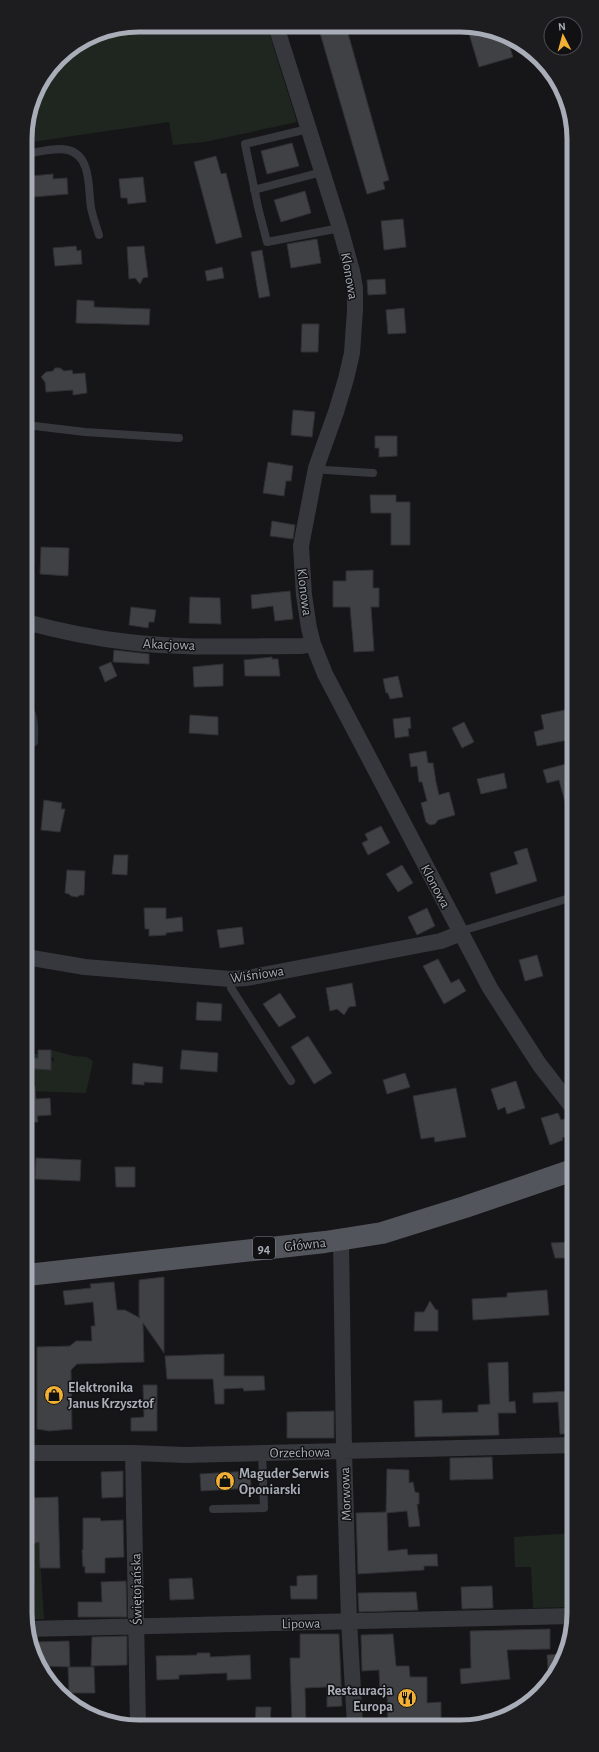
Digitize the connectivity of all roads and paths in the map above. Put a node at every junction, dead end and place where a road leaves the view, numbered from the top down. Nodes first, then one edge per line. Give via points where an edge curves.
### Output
1 (278, 32) edge
2 (308, 129) junction
3 (32, 153) edge
4 (322, 172) junction
5 (254, 190) junction
6 (340, 228) junction
7 (99, 235) dead end
8 (32, 426) edge
9 (179, 438) dead end
10 (316, 468) junction
11 (374, 473) dead end
12 (32, 624) edge
13 (313, 644) junction
14 (567, 899) edge
15 (461, 933) junction
16 (32, 958) edge
17 (230, 979) junction
18 (291, 1081) dead end
19 (567, 1100) edge
20 (567, 1172) edge
21 (341, 1240) junction
22 (32, 1274) edge
23 (567, 1445) edge
24 (344, 1451) junction
25 (133, 1453) junction
26 (262, 1453) junction
27 (32, 1454) edge
28 (213, 1509) dead end
29 (567, 1616) edge
30 (349, 1621) junction
31 (137, 1627) junction
32 (33, 1629) edge
33 (138, 1720) edge
34 (355, 1720) edge

1 - 2 street, Klonowa
2 - 4 street, Klonowa
2 - 5 lane via 245,144
3 - 7 lane via 57,149 70,151 80,158 87,169 92,210
4 - 5 lane
4 - 6 street, Klonowa
5 - 6 lane via 267,242
6 - 10 street, Klonowa via 354,288 352,353 336,412
8 - 9 lane
10 - 11 lane
10 - 13 street, Klonowa via 301,546 304,595
12 - 13 street, Akacjowa via 78,635 136,643 228,646
13 - 15 street, Klonowa via 325,674
14 - 15 lane
15 - 17 street, Wiśniowa via 441,941 247,978
15 - 19 street, Klonowa via 510,1020 538,1064
16 - 17 street, Wiśniowa via 85,967
17 - 18 lane via 231,988
20 - 21 main road, Główna / 94 via 398,1228
21 - 22 main road, Główna / 94
21 - 24 street, Morwowa
23 - 24 street, Orzechowa
24 - 26 street, Orzechowa
24 - 30 street, Morwowa
25 - 26 street, Orzechowa
25 - 27 street, Orzechowa
25 - 31 street, Świętojańska
26 - 28 lane via 264,1508
29 - 30 street, Lipowa
30 - 31 street, Lipowa
30 - 34 street, Morwowa
31 - 32 street, Lipowa
31 - 33 street, Świętojańska

